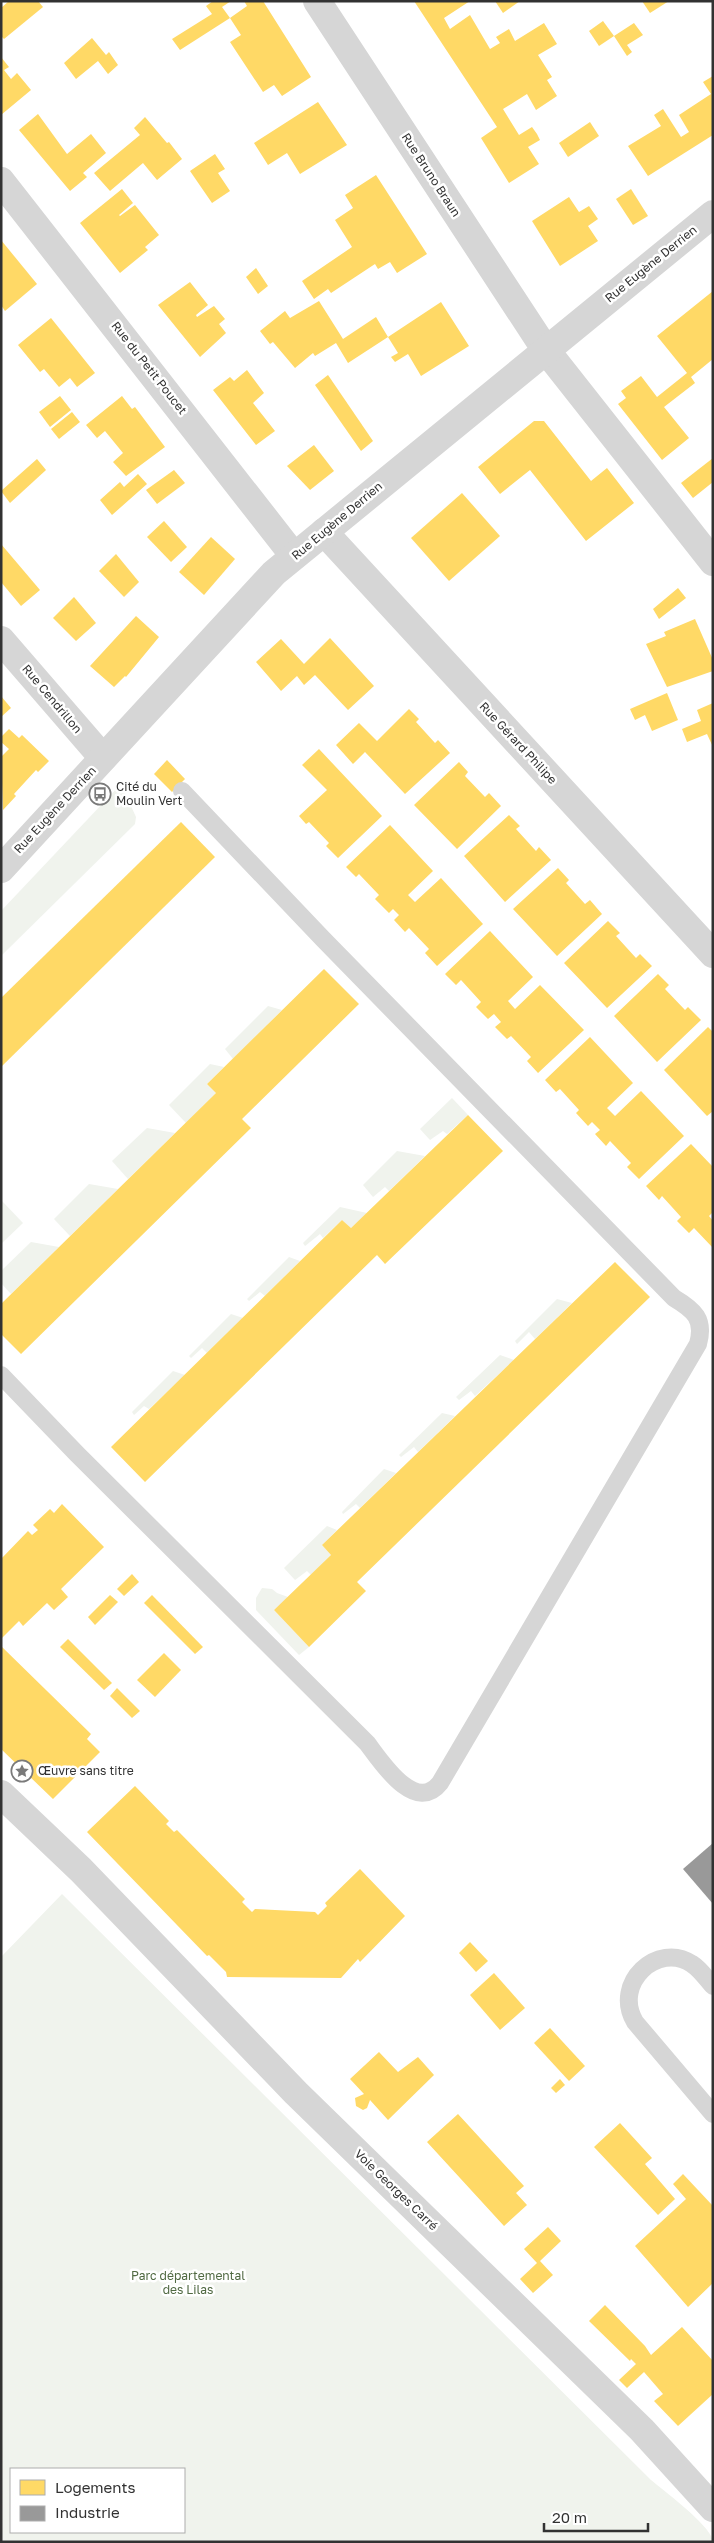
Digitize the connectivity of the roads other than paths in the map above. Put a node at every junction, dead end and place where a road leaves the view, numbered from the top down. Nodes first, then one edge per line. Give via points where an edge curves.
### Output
1 (317, 1) edge
2 (1, 180) edge
3 (713, 214) edge
4 (545, 349) junction
5 (324, 532) junction
6 (294, 556) junction
7 (713, 562) edge
8 (1, 640) edge
9 (102, 758) junction
10 (182, 791) dead end
11 (1, 868) edge
12 (713, 954) edge
13 (1, 1375) edge
14 (1, 1794) edge
15 (713, 1986) edge
16 (713, 2114) edge
17 (713, 2508) edge

1 - 4 street, Rue Bruno Braun
2 - 6 street, Rue du Petit Poucet
3 - 4 street, Rue Eugène Derrien
4 - 5 street, Rue Eugène Derrien
4 - 7 street, Rue Bruno Braun
5 - 6 street, Rue Eugène Derrien
5 - 12 street, Rue Gérard Philipe
6 - 9 street, Rue Eugène Derrien via 274,573
8 - 9 street, Rue Cendrillon
9 - 11 street, Rue Eugène Derrien
10 - 13 lane via 674,1298 696,1314 701,1329 698,1344 440,1783 425,1791 410,1790 400,1785 367,1743 76,1454
14 - 17 street, Voie Georges Carré via 81,1870 296,2093 642,2430
15 - 16 lane via 692,1964 679,1958 661,1960 635,1975 628,2003 635,2022

